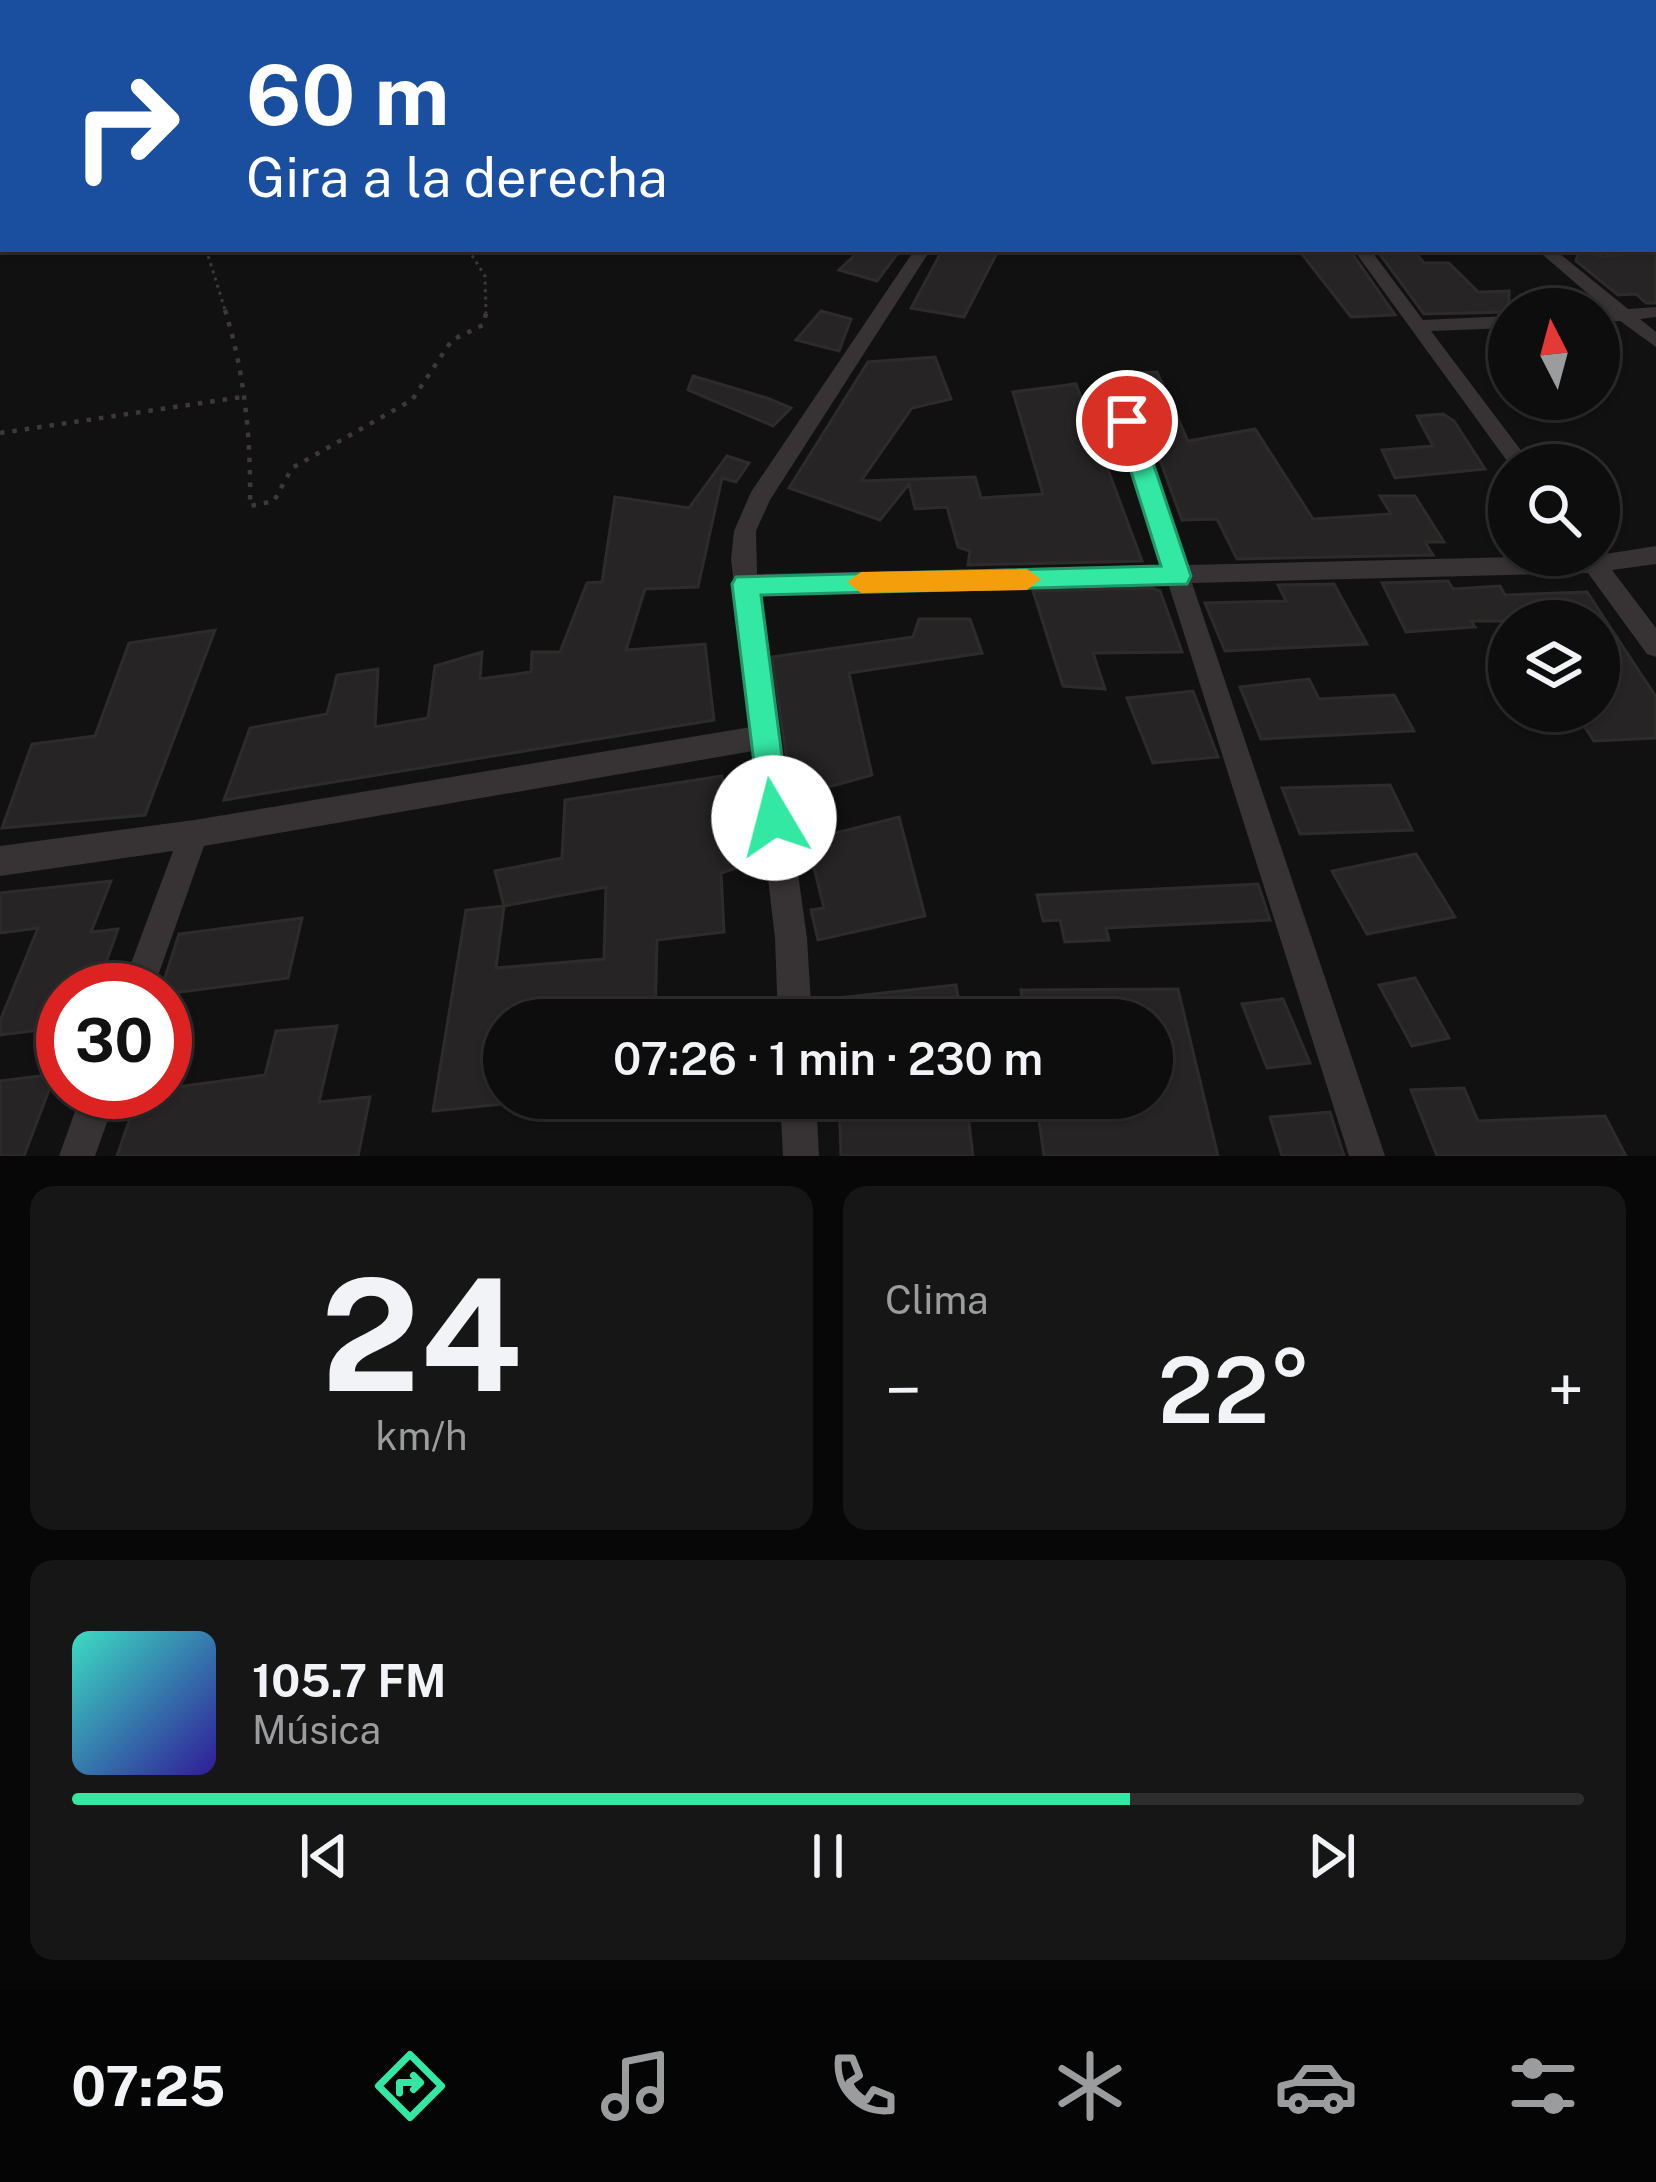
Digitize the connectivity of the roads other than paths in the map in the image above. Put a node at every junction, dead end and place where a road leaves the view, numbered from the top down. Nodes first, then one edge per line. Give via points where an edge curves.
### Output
1 (921, 252) edge
2 (1362, 252) edge
3 (1548, 252) edge
4 (1656, 312) edge
5 (1620, 316) edge
6 (1625, 316) junction
7 (1488, 323) edge
8 (1418, 326) junction
9 (1656, 340) edge
10 (1114, 382) dead end
11 (1505, 444) edge
12 (1656, 555) edge
13 (1620, 558) edge
14 (1488, 564) edge
15 (1178, 576) junction
16 (1604, 576) edge
17 (746, 584) junction
18 (1656, 647) edge
19 (762, 737) junction
20 (194, 835) junction
21 (0, 861) edge
22 (147, 963) edge
23 (794, 999) edge
24 (90, 1119) edge
25 (800, 1119) edge
26 (77, 1156) edge
27 (801, 1156) edge
28 (1367, 1156) edge

1 - 17 street via 759,498 745,531
2 - 8 street
3 - 6 street
4 - 6 street
5 - 6 street
6 - 9 street
7 - 8 street
8 - 11 street
10 - 15 street
12 - 13 street
14 - 15 street
15 - 17 street
15 - 28 street
16 - 18 street
17 - 19 street
19 - 20 street
19 - 23 street
20 - 21 street
20 - 22 street
24 - 26 street
25 - 27 street

